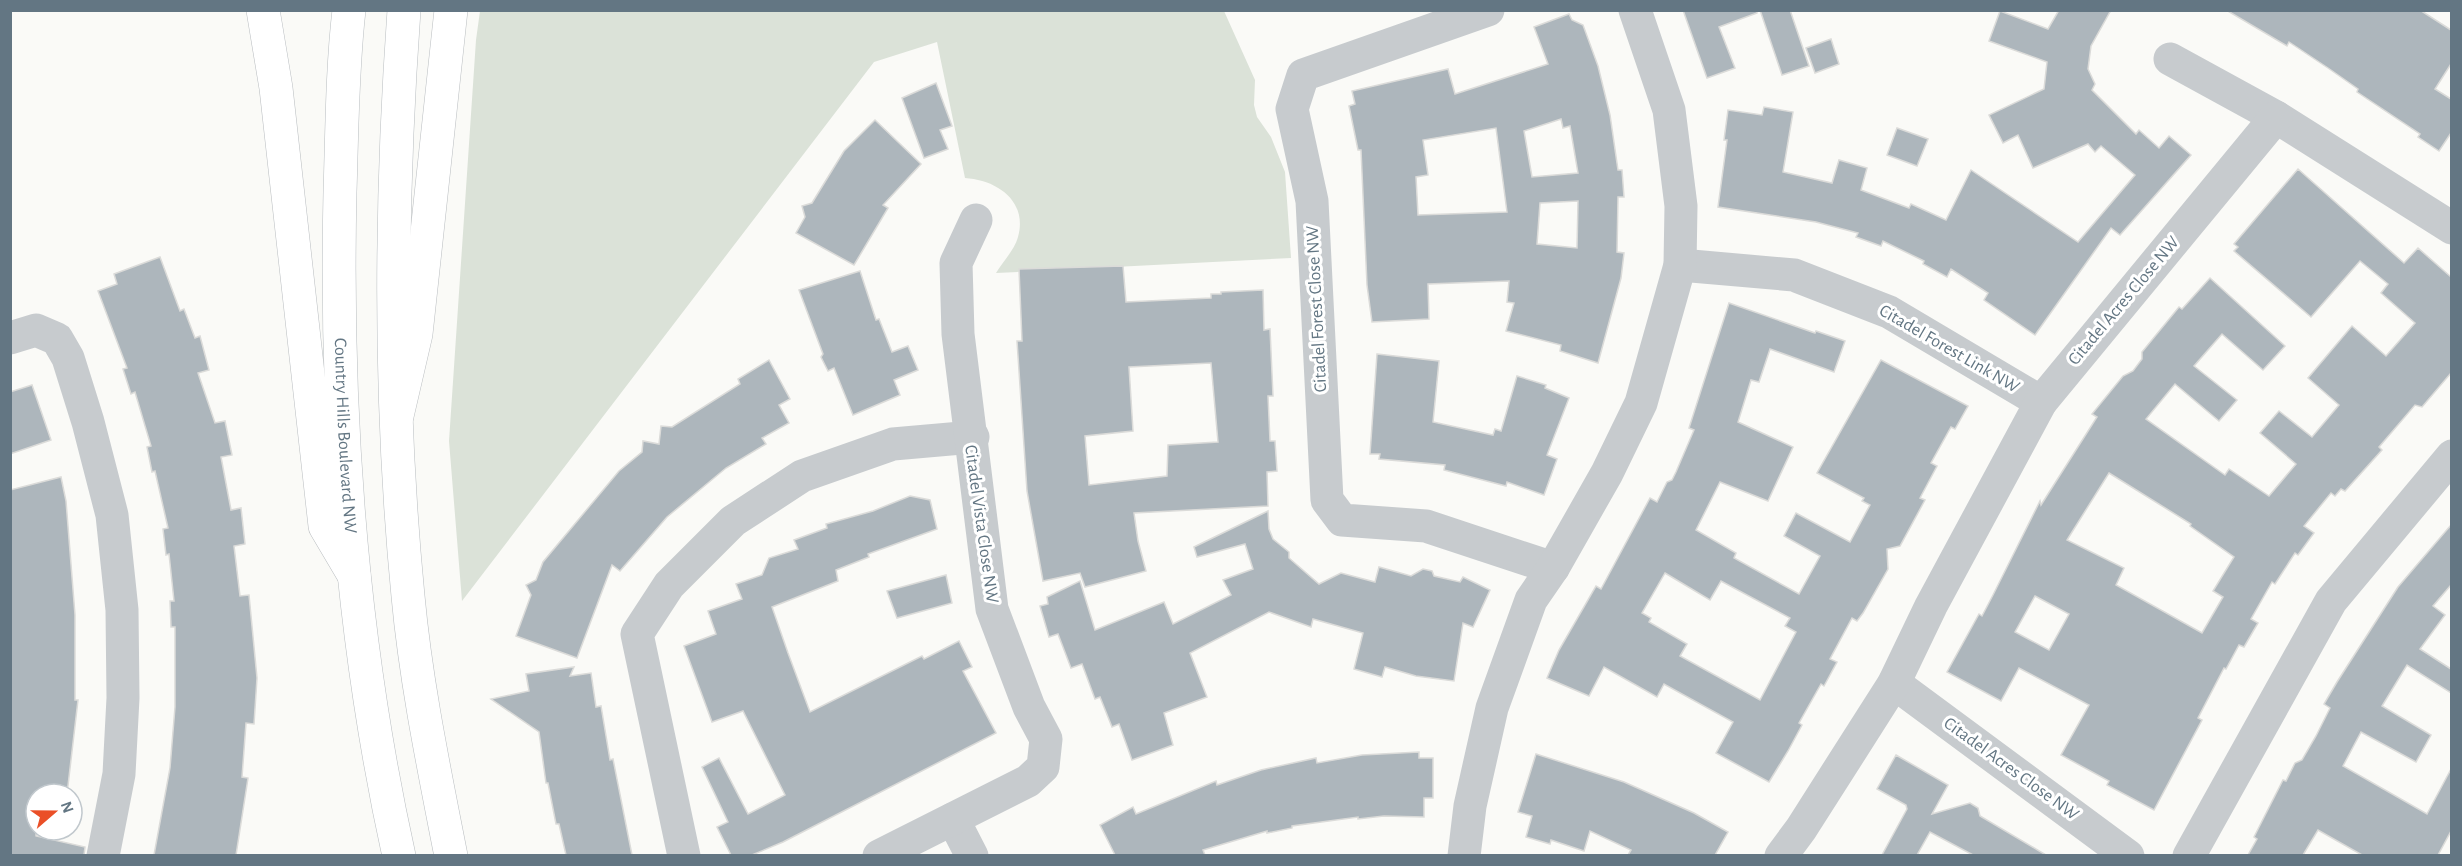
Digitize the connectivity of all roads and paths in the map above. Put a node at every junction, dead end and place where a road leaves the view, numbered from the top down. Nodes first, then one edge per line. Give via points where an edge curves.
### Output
1 (263, 10) edge
2 (349, 10) edge
3 (404, 10) edge
4 (451, 10) edge
5 (1488, 10) edge
6 (1635, 10) edge
7 (2170, 59) dead end
8 (2276, 117) junction
9 (976, 220) dead end
10 (2451, 228) edge
11 (1680, 265) junction
12 (10, 338) edge
13 (2041, 402) junction
14 (397, 416) junction
15 (973, 437) junction
16 (2451, 456) edge
17 (1553, 568) junction
18 (354, 575) junction
19 (1894, 683) junction
20 (953, 819) junction
21 (916, 847) edge
22 (103, 855) edge
23 (399, 855) edge
24 (451, 855) edge
25 (684, 855) edge
26 (879, 855) edge
27 (972, 855) edge
28 (1464, 855) edge
29 (1781, 855) edge
30 (2128, 855) edge
31 (2189, 855) edge

1 - 18 main road via 276,88 325,526
2 - 18 main road, Country Hills Boulevard NW via 339,266
3 - 14 main road via 395,134
4 - 14 main road via 416,334
5 - 17 street, Citadel Forest Close NW via 1303,75 1292,109 1312,201 1327,500 1342,520 1426,526
6 - 11 street via 1669,110 1681,206
7 - 8 street
8 - 10 street
8 - 13 street, Citadel Acres Close NW
9 - 15 street via 956,263 958,334
11 - 13 street, Citadel Forest Link NW via 1794,275 1889,312
11 - 17 street via 1641,403
12 - 22 street via 36,330 57,339 68,358 112,515 122,610 123,698 119,774
13 - 19 street, Citadel Acres Close NW
14 - 24 main road via 408,596 423,706
15 - 20 street, Citadel Vista Close NW via 992,609 1029,707 1046,739 1043,767 1028,781
15 - 25 street, Citadel Vista Close NW via 893,444 802,476 733,521 669,585 637,634
16 - 31 street via 2331,600
17 - 28 street via 1531,600 1492,708 1470,806
18 - 23 main road, Country Hills Boulevard NW via 382,777
19 - 29 street, Citadel Acres Close NW
19 - 30 street, Citadel Acres Close NW
20 - 21 street, Citadel Vista Close NW
20 - 27 street
21 - 26 street, Citadel Vista Close NW

